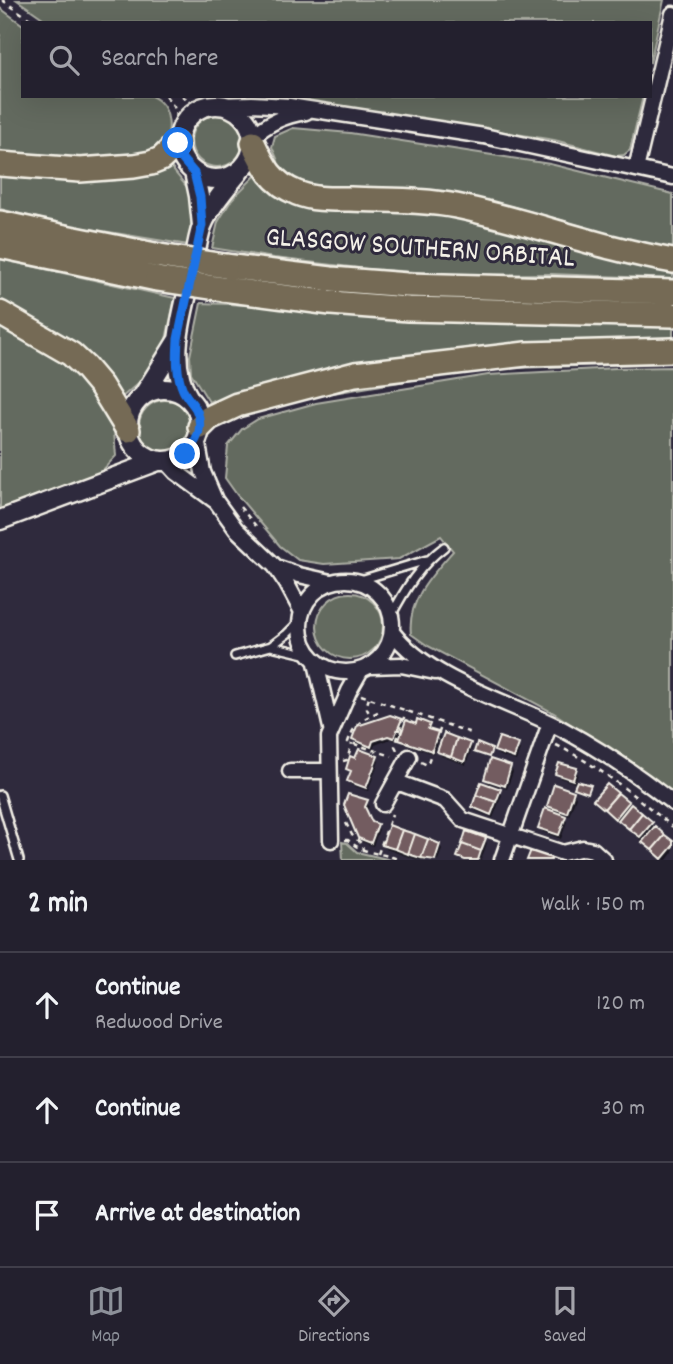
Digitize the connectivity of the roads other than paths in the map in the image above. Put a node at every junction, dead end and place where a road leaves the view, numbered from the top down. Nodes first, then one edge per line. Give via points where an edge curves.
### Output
1 (673, 14) edge
2 (221, 105) junction
3 (315, 111) junction
4 (180, 135) junction
5 (253, 140) junction
6 (0, 164) edge
7 (636, 169) junction
8 (239, 172) junction
9 (194, 173) junction
10 (673, 177) edge
11 (0, 223) edge
12 (202, 225) junction
13 (0, 246) edge
14 (673, 261) edge
15 (158, 268) junction
16 (673, 292) edge
17 (0, 313) edge
18 (673, 316) edge
19 (178, 339) junction
20 (673, 350) edge
21 (144, 394) junction
22 (190, 400) junction
23 (198, 433) junction
24 (129, 435) junction
25 (162, 461) junction
26 (106, 479) junction
27 (215, 500) junction
28 (0, 520) edge
29 (444, 547) dead end
30 (428, 559) junction
31 (275, 566) junction
32 (357, 581) junction
33 (331, 582) junction
34 (391, 615) junction
35 (301, 616) junction
36 (392, 632) junction
37 (271, 646) junction
38 (235, 656) dead end
39 (313, 659) junction
40 (366, 668) junction
41 (439, 673) junction
42 (550, 723) junction
43 (331, 728) junction
44 (410, 757) dead end
45 (290, 771) dead end
46 (329, 771) junction
47 (397, 782) junction
48 (0, 795) edge
49 (673, 803) edge
50 (383, 804) road end
51 (511, 835) junction
52 (331, 839) dead end
53 (19, 860) edge
54 (502, 860) edge
55 (604, 860) edge

1 - 7 street
2 - 3 street via 268,104
2 - 4 street via 196,110
2 - 5 street via 241,115
3 - 5 street via 280,118 263,127
3 - 7 street via 484,136
4 - 6 highway via 161,159 134,166 80,170
4 - 9 street via 182,159
5 - 8 street via 252,152
5 - 14 highway via 275,181 312,198 454,206
7 - 10 street
8 - 9 street via 217,180
8 - 12 street
9 - 12 street
11 - 15 highway, GLASGOW SOUTHERN ORBITAL via 60,236
12 - 19 street
13 - 15 highway, GLASGOW SOUTHERN ORBITAL
15 - 16 highway, GLASGOW SOUTHERN ORBITAL, bridge via 225,266 407,285
15 - 18 highway, GLASGOW SOUTHERN ORBITAL, bridge via 223,289 331,303
17 - 24 highway via 78,360 101,386
19 - 21 street
19 - 22 street via 179,370
20 - 23 highway via 526,354 355,374 245,402 209,418
21 - 22 street via 170,389
21 - 24 street via 132,408
22 - 23 street via 200,421
23 - 25 street via 185,454
23 - 27 street via 203,472
24 - 25 street via 146,457
24 - 26 street via 119,467
25 - 26 street
25 - 27 street
26 - 28 street
27 - 31 street via 236,529
29 - 30 lane
30 - 32 lane
30 - 34 lane
31 - 33 street
31 - 35 street
32 - 33 street
32 - 34 street via 380,595
33 - 35 street via 311,596
34 - 36 street
35 - 37 lane via 288,634
35 - 39 street via 303,644
36 - 40 street via 384,654
36 - 41 street
37 - 38 lane
37 - 39 lane
39 - 40 street via 339,673
39 - 43 street
40 - 41 street via 401,665
40 - 43 street
41 - 42 street
42 - 49 street
42 - 51 street
43 - 46 street
44 - 47 street
45 - 46 street
46 - 52 street
47 - 50 street
47 - 51 street via 445,800 463,820
48 - 53 lane
51 - 54 street
51 - 55 street via 563,853 593,850

